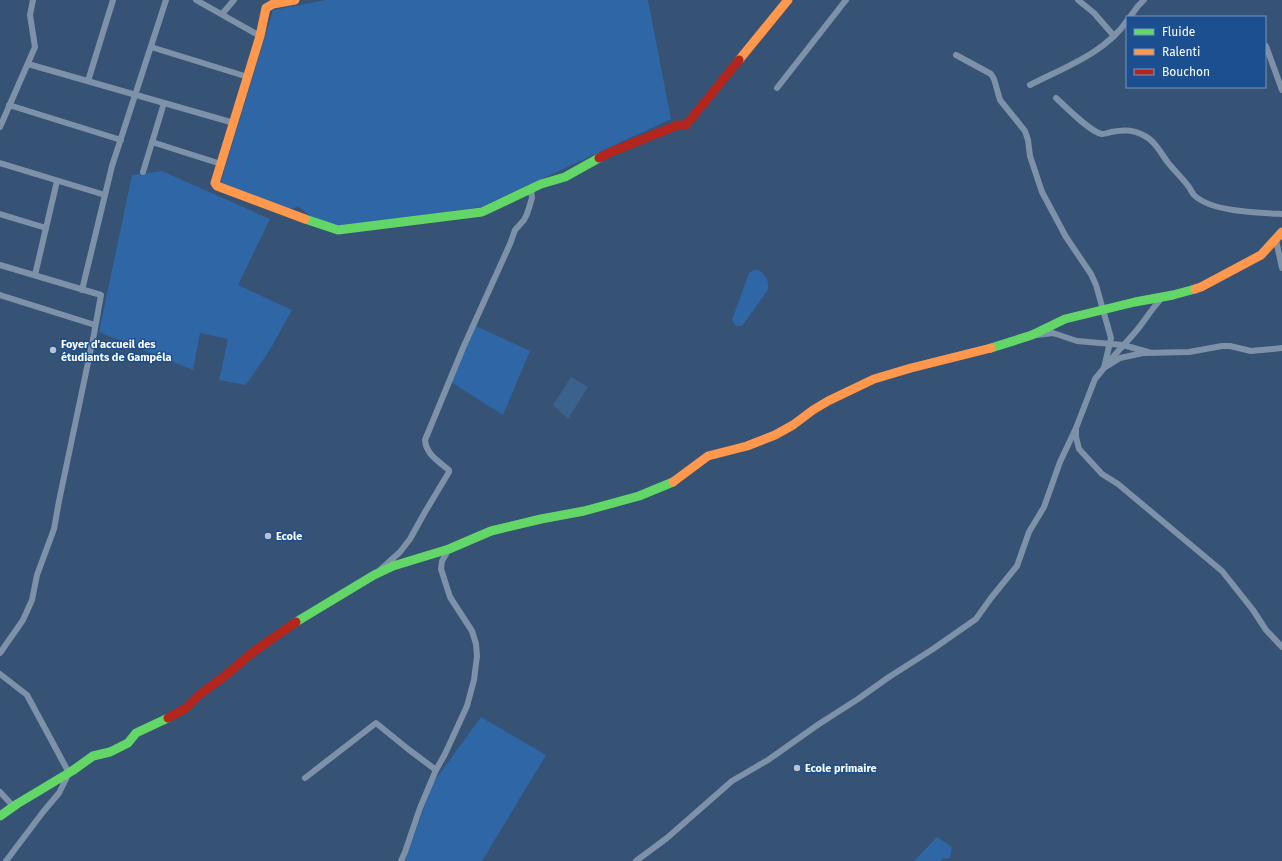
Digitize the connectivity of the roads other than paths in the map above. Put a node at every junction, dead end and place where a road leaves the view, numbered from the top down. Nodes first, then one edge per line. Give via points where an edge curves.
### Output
1 (33, 0) edge
2 (113, 0) edge
3 (166, 0) edge
4 (196, 0) edge
5 (234, 0) edge
6 (294, 0) edge
7 (788, 0) edge
8 (846, 0) edge
9 (1078, 0) edge
10 (1144, 0) edge
11 (222, 14) junction
12 (1131, 16) edge
13 (1126, 22) edge
14 (260, 36) junction
15 (1114, 36) junction
16 (1266, 46) dead end
17 (151, 47) junction
18 (956, 55) dead end
19 (28, 64) junction
20 (248, 77) junction
21 (88, 81) junction
22 (1030, 85) dead end
23 (778, 88) dead end
24 (1282, 90) edge
25 (136, 95) junction
26 (1056, 98) dead end
27 (164, 103) junction
28 (9, 105) junction
29 (234, 123) junction
30 (0, 127) edge
31 (121, 140) junction
32 (152, 142) junction
33 (0, 163) edge
34 (221, 164) junction
35 (142, 172) dead end
36 (57, 181) junction
37 (531, 189) junction
38 (105, 196) junction
39 (0, 214) edge
40 (1282, 214) edge
41 (46, 228) junction
42 (1279, 236) edge
43 (0, 265) edge
44 (1282, 268) edge
45 (35, 275) junction
46 (82, 290) junction
47 (0, 296) edge
48 (1164, 296) junction
49 (1103, 310) junction
50 (96, 325) junction
51 (1032, 335) junction
52 (1110, 344) junction
53 (1123, 345) junction
54 (1282, 348) edge
55 (1155, 354) junction
56 (1104, 368) junction
57 (1076, 428) junction
58 (450, 549) junction
59 (374, 575) junction
60 (1282, 647) edge
61 (0, 653) edge
62 (0, 674) edge
63 (436, 770) junction
64 (69, 773) junction
65 (305, 778) dead end
66 (0, 792) edge
67 (13, 806) junction
68 (0, 816) edge
69 (6, 861) edge
70 (401, 861) edge
71 (636, 861) edge

1 - 19 street via 30,15 35,47
2 - 21 street
3 - 17 street
4 - 11 street
5 - 11 street
6 - 14 street via 266,8
7 - 37 street via 686,125 678,125 611,152 565,177
8 - 23 street
9 - 15 street via 1094,13
10 - 12 street
11 - 14 street
13 - 15 street
14 - 20 street
15 - 22 street via 1095,51
16 - 24 street
17 - 20 street
17 - 25 street
18 - 49 street via 991,74 1000,100 1025,131 1042,192 1066,237 1091,274
19 - 21 street
19 - 28 street
20 - 29 street
21 - 25 street
25 - 27 street
25 - 31 street
26 - 40 street via 1075,116 1102,134 1130,130 1144,135 1159,148 1193,194 1206,203 1219,207
27 - 29 street
27 - 32 street
28 - 30 street
28 - 31 street
29 - 34 street
31 - 38 street
32 - 34 street
32 - 35 street
33 - 36 street
34 - 37 street via 215,183 217,186 338,230 482,212
36 - 38 street
36 - 41 street
37 - 59 street via 532,198 527,214 515,230 425,440 430,454 450,472 410,539 400,552
38 - 46 street
39 - 41 street
41 - 45 street
42 - 44 street
42 - 48 street via 1261,255 1218,279 1202,287
43 - 45 street
45 - 46 street
46 - 50 street via 100,295
47 - 50 street
48 - 49 street
48 - 53 street
49 - 51 street via 1065,319
49 - 52 street via 1111,338
50 - 61 street via 54,529 37,575 32,600 23,620
51 - 52 street via 1053,333 1077,341
51 - 58 street via 874,379 828,401 774,435 747,446 708,456 675,481 639,496 491,531
52 - 53 street
52 - 56 street
53 - 55 street
53 - 56 street
54 - 55 street via 1251,351 1222,346 1189,352
55 - 56 street via 1143,353 1120,358
56 - 57 street via 1094,379
57 - 60 street via 1079,449 1102,474 1222,571 1266,630
57 - 71 street via 1060,462 1044,507 1029,532 1017,566 976,619 768,760 732,781 667,838
58 - 59 street via 393,566
58 - 63 street via 442,561 442,568 450,597 472,631 477,656 467,706 446,754
59 - 64 street via 266,643 186,708 136,734 128,743 110,752 93,756
62 - 64 street via 27,695
63 - 65 street via 376,723
63 - 70 street
64 - 67 street
64 - 69 street via 59,793
66 - 67 street
67 - 68 street

